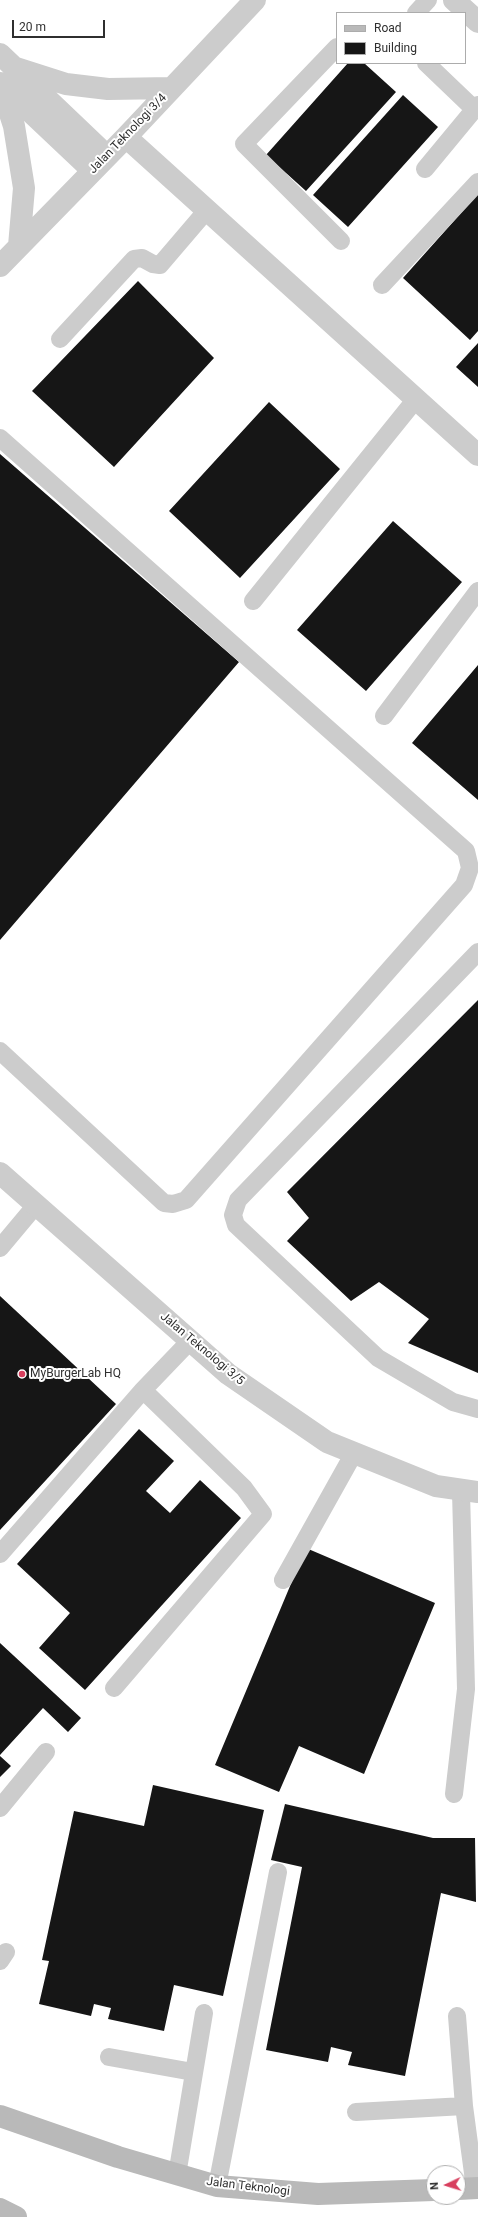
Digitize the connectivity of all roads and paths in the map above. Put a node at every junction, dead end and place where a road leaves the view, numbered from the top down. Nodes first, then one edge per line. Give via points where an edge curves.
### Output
1 (255, 0) edge
2 (428, 0) edge
3 (454, 0) edge
4 (417, 12) edge
5 (478, 22) edge
6 (336, 48) edge
7 (0, 54) edge
8 (427, 64) edge
9 (16, 68) junction
10 (0, 83) edge
11 (172, 88) junction
12 (476, 107) edge
13 (126, 137) junction
14 (100, 164) junction
15 (425, 169) dead end
16 (478, 182) edge
17 (207, 210) junction
18 (341, 241) dead end
19 (19, 246) junction
20 (0, 266) edge
21 (382, 285) dead end
22 (60, 339) dead end
23 (416, 399) junction
24 (0, 438) edge
25 (478, 455) edge
26 (478, 591) edge
27 (253, 601) dead end
28 (384, 716) dead end
29 (478, 952) edge
30 (0, 1051) edge
31 (0, 1172) edge
32 (36, 1205) junction
33 (0, 1248) edge
34 (190, 1340) junction
35 (142, 1390) junction
36 (478, 1409) edge
37 (354, 1453) junction
38 (469, 1491) edge
39 (0, 1554) edge
40 (283, 1580) dead end
41 (114, 1688) dead end
42 (46, 1752) dead end
43 (454, 1794) dead end
44 (0, 1808) edge
45 (278, 1872) dead end
46 (204, 2013) dead end
47 (457, 2016) dead end
48 (109, 2057) dead end
49 (193, 2072) junction
50 (464, 2106) junction
51 (356, 2112) dead end
52 (0, 2116) edge
53 (177, 2175) junction
54 (217, 2186) junction
55 (470, 2189) edge
56 (426, 2190) edge
57 (0, 2209) edge
58 (16, 2217) edge

1 - 11 street, Jalan Teknologi 3/4
2 - 4 lane
3 - 5 street
6 - 18 lane via 244,144
7 - 9 street
8 - 12 lane
9 - 11 street via 66,84 108,89
9 - 14 street
10 - 14 street
10 - 19 street via 14,126 24,188
11 - 13 street, Jalan Teknologi 3/4
12 - 15 lane
13 - 14 street, Jalan Teknologi 3/4
13 - 17 street
14 - 19 street, Jalan Teknologi 3/4
16 - 21 lane
17 - 22 lane via 160,265 142,258 134,259
17 - 23 street
19 - 20 street, Jalan Teknologi 3/4
23 - 25 street
23 - 27 lane
24 - 30 lane via 466,851 470,868 464,885 186,1200 173,1204 164,1203
26 - 28 lane
29 - 36 lane via 238,1200 233,1215 236,1225 378,1358 453,1402
31 - 32 street, Jalan Teknologi 3/5
32 - 33 lane
32 - 34 street, Jalan Teknologi 3/5
34 - 35 lane
34 - 37 street, Jalan Teknologi 3/5 via 228,1374 327,1442
35 - 39 lane
35 - 41 lane via 244,1488 263,1514
37 - 38 street, Jalan Teknologi 3/5 via 436,1486
37 - 40 lane
38 - 43 lane via 466,1689
42 - 44 lane
45 - 54 lane
46 - 49 lane
47 - 50 lane
48 - 49 lane
49 - 53 lane
50 - 51 lane
50 - 55 lane
52 - 53 street, Jalan Teknologi
53 - 54 street, Jalan Teknologi
54 - 56 street, Jalan Teknologi via 318,2194
57 - 58 street

